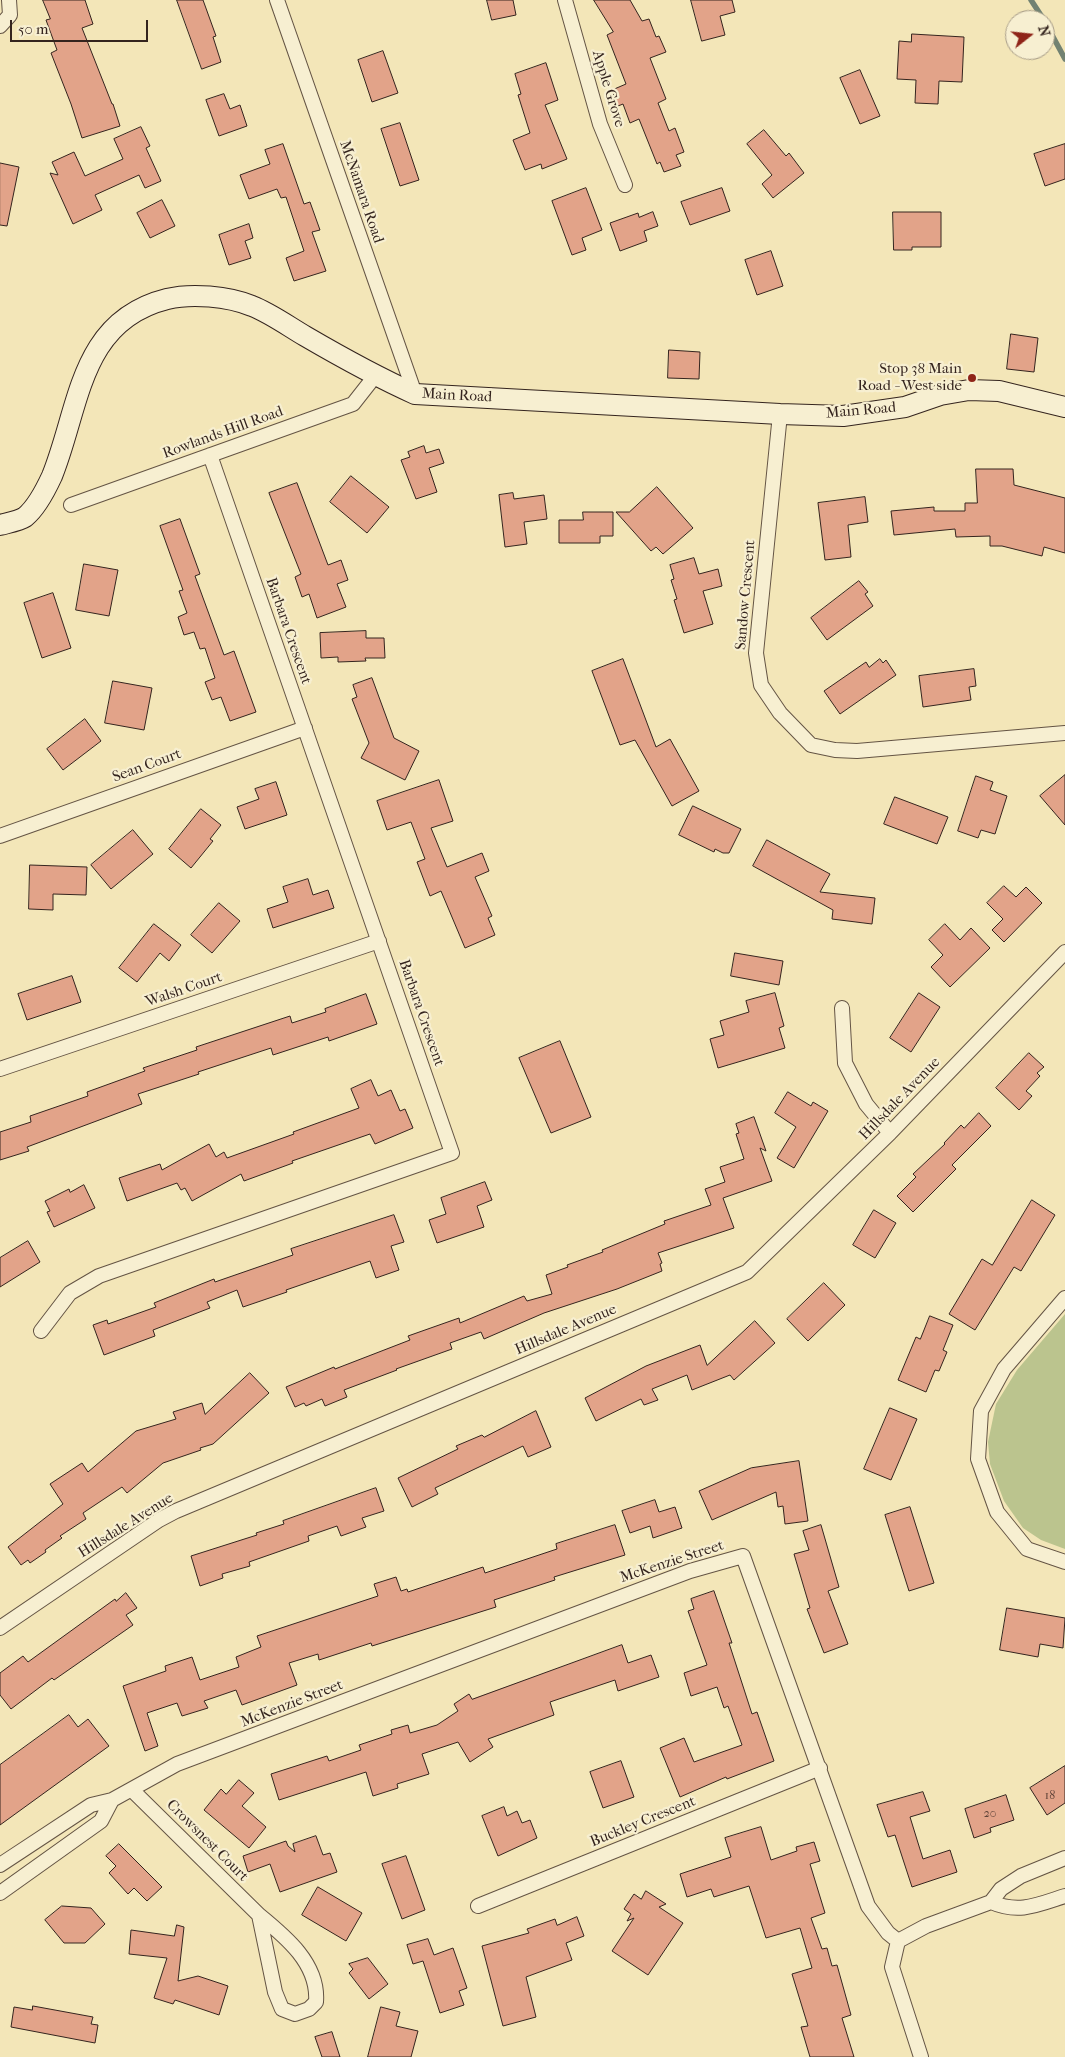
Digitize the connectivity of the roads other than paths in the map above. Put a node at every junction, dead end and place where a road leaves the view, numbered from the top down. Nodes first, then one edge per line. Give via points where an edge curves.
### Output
1 (9, 0) edge
2 (277, 0) edge
3 (565, 0) edge
4 (0, 26) edge
5 (625, 184) dead end
6 (375, 376) junction
7 (415, 394) junction
8 (1065, 407) edge
9 (780, 414) junction
10 (210, 455) junction
11 (71, 505) dead end
12 (0, 525) edge
13 (305, 728) junction
14 (1065, 733) edge
15 (0, 836) edge
16 (379, 941) junction
17 (1065, 952) edge
18 (842, 1008) dead end
19 (0, 1069) edge
20 (890, 1133) junction
21 (1065, 1298) edge
22 (41, 1331) dead end
23 (1065, 1562) edge
24 (0, 1628) edge
25 (820, 1768) junction
26 (132, 1790) junction
27 (112, 1800) junction
28 (1065, 1858) edge
29 (0, 1865) edge
30 (0, 1893) edge
31 (1065, 1896) edge
32 (991, 1902) junction
33 (478, 1906) dead end
34 (259, 1915) junction
35 (898, 1941) junction
36 (921, 2057) edge

1 - 4 street via 10,15
2 - 7 street, McNamara Road
3 - 5 street, Apple Grove via 600,124
6 - 7 main road, Main Road
6 - 10 street, Rowlands Hill Road via 353,404
6 - 12 main road, Main Road via 252,306 214,297 181,296 152,303 126,316 94,352 78,388 58,460 45,492 25,517
7 - 9 main road, Main Road
8 - 9 main road, Main Road via 999,391 970,390 874,413 843,416
9 - 14 street, Sandow Crescent via 756,653 761,685 780,714 812,745 835,750 857,751
10 - 11 street, Rowlands Hill Road
10 - 13 street, Barbara Crescent
13 - 15 street, Sean Court
13 - 16 street, Barbara Crescent
16 - 19 street, Walsh Court
16 - 22 street, Barbara Crescent via 452,1153 99,1276 70,1293
17 - 20 street, Hillsdale Avenue
18 - 20 street via 845,1063 866,1104
20 - 24 street, Hillsdale Avenue via 747,1272 176,1511
21 - 23 street via 1004,1369 981,1411 978,1459 997,1512 1027,1549
25 - 26 street, McKenzie Street via 743,1556 690,1571 187,1761
25 - 33 street, Buckley Crescent
25 - 35 street, McKenzie Street via 868,1906
26 - 27 street, McKenzie Street
26 - 34 street, Crowsnest Court
27 - 29 street, McKenzie Street via 91,1804
27 - 30 street via 101,1821
28 - 32 street via 1021,1876 1000,1889
31 - 32 street via 1017,1910
32 - 35 street via 926,1926
34 - 34 street, Crowsnest Court via 282,1934 310,1966 317,1989 316,2002 308,2009 295,2014 282,2009 275,1992
35 - 36 street via 892,1966

